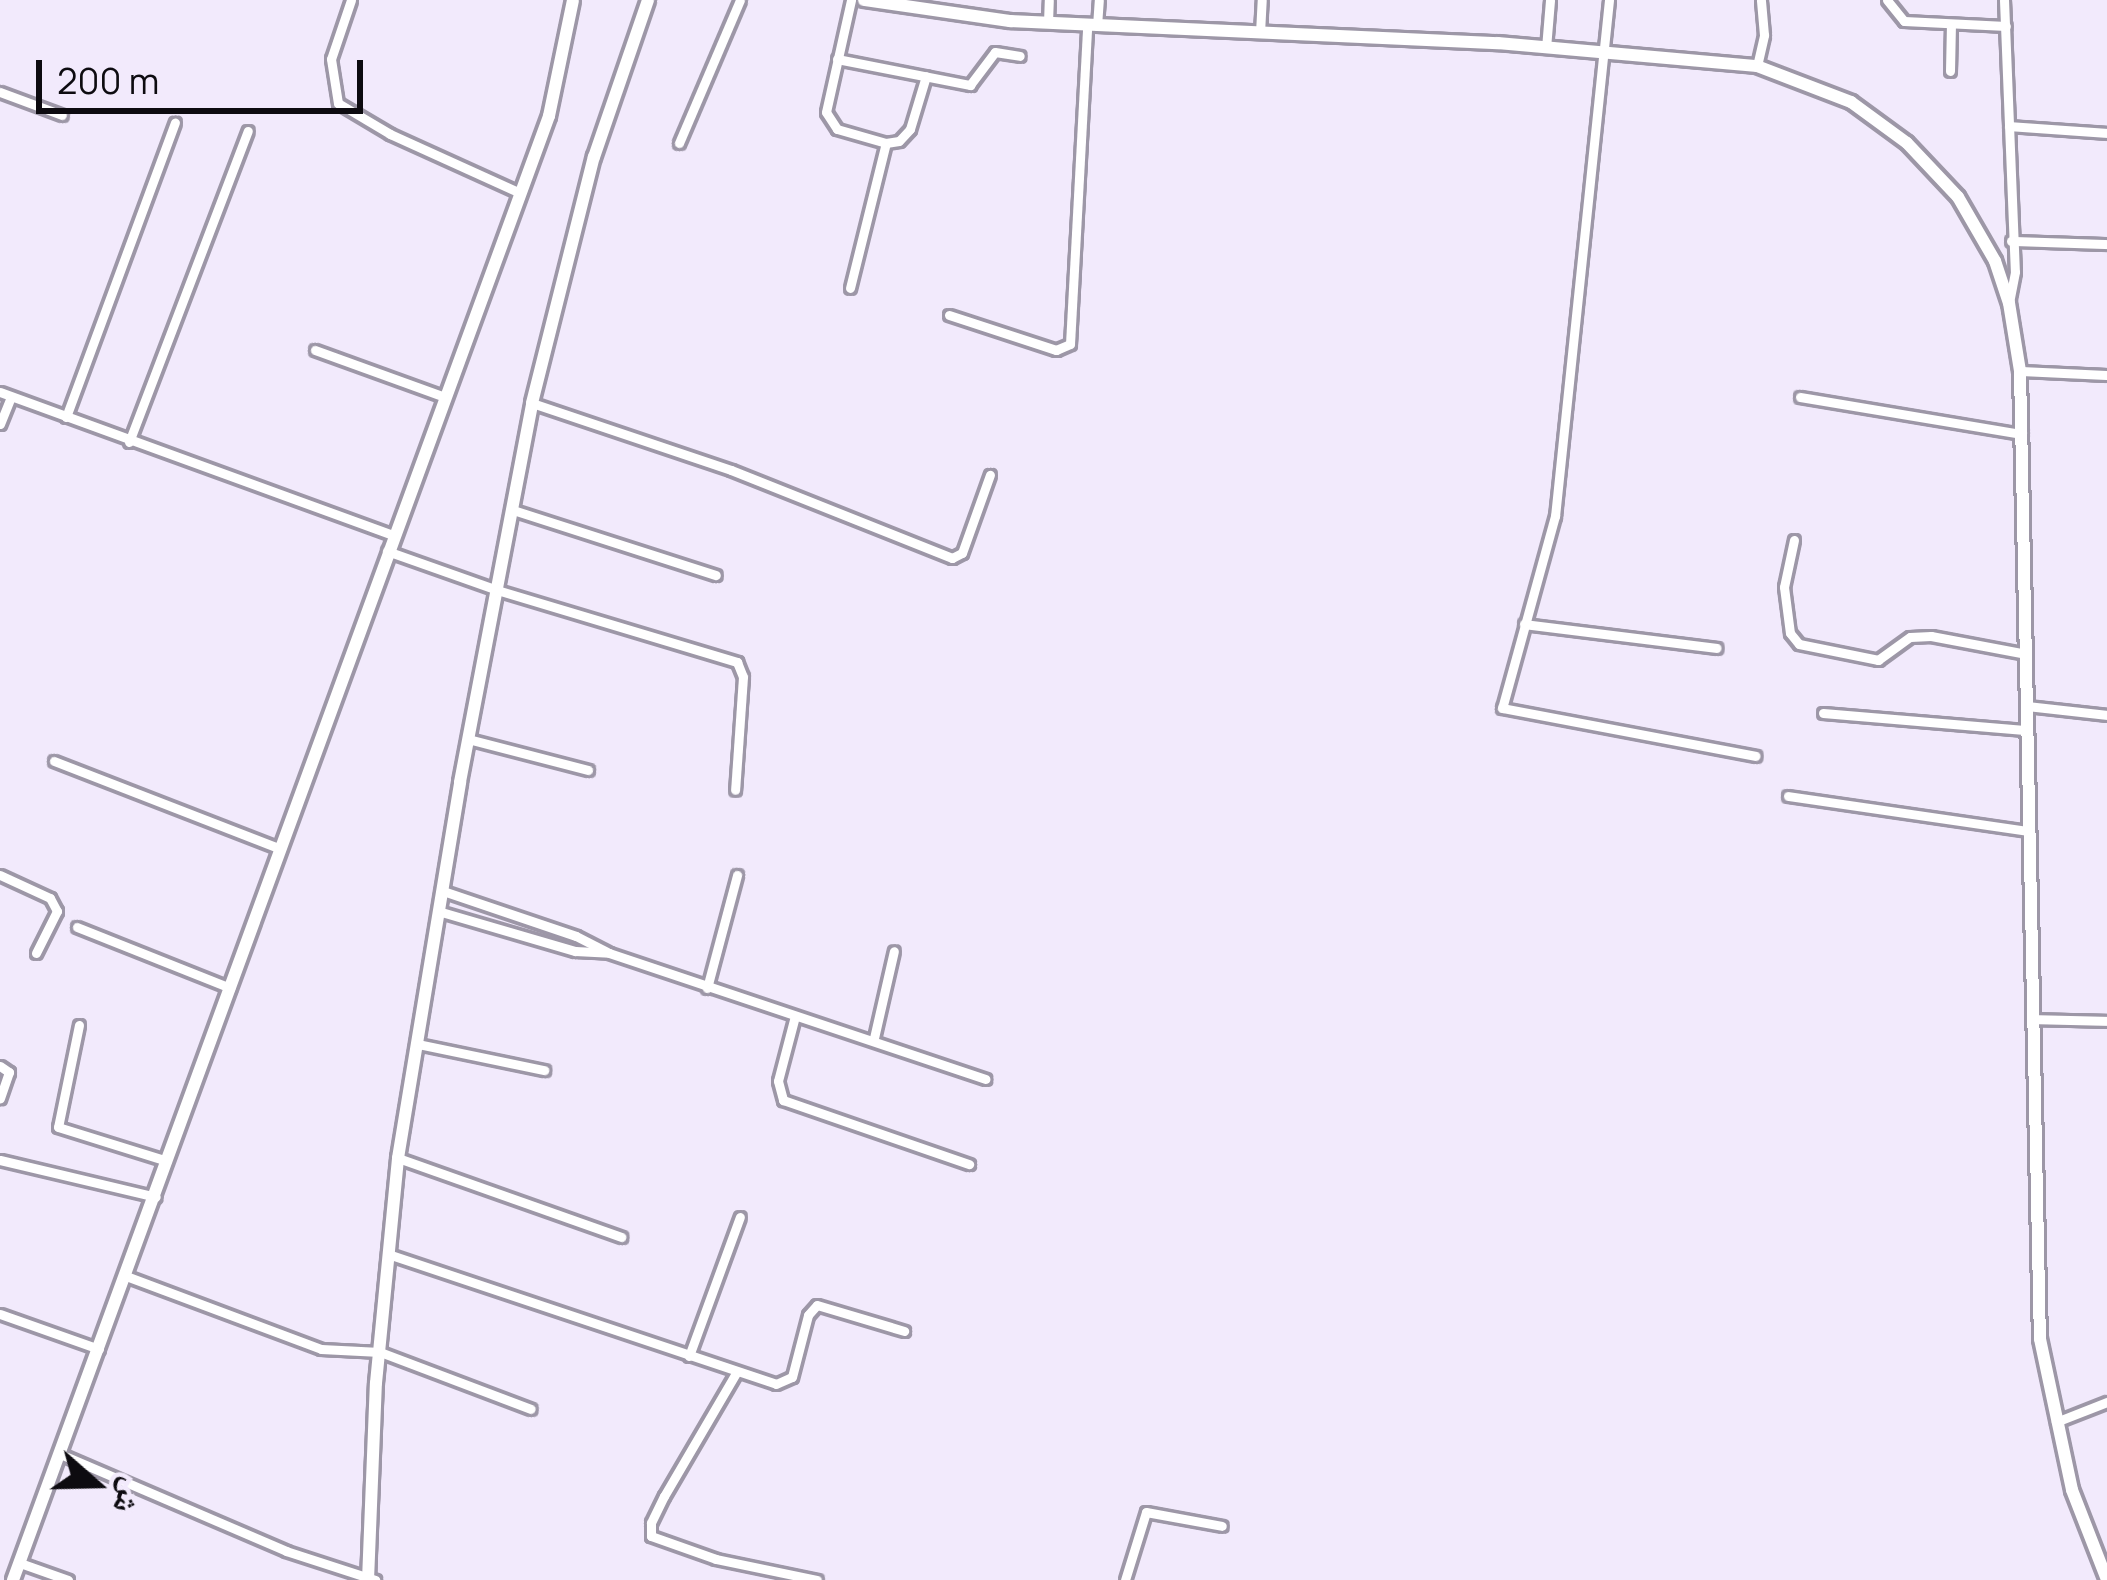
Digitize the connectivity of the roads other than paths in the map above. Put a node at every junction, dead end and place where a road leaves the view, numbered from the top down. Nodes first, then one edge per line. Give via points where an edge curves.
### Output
1 (351, 0) edge
2 (573, 0) edge
3 (648, 0) edge
4 (740, 0) edge
5 (851, 0) edge
6 (865, 0) edge
7 (1049, 0) edge
8 (1099, 0) edge
9 (1262, 0) edge
10 (1550, 0) edge
11 (1609, 0) edge
12 (1761, 0) edge
13 (1887, 0) edge
14 (2004, 0) edge
15 (1048, 23) junction
16 (1951, 25) junction
17 (1092, 26) junction
18 (2006, 26) junction
19 (1260, 33) junction
20 (1546, 49) junction
21 (1606, 54) junction
22 (1020, 56) dead end
23 (837, 59) junction
24 (1756, 66) junction
25 (1950, 71) dead end
26 (926, 76) junction
27 (0, 92) edge
28 (62, 115) dead end
29 (175, 123) dead end
30 (2009, 126) junction
31 (248, 131) dead end
32 (2107, 133) edge
33 (886, 142) junction
34 (680, 143) dead end
35 (520, 193) junction
36 (2011, 241) junction
37 (2107, 244) edge
38 (850, 288) dead end
39 (2009, 303) junction
40 (949, 315) dead end
41 (315, 350) dead end
42 (2020, 371) junction
43 (2107, 375) edge
44 (5, 394) edge
45 (445, 397) junction
46 (1800, 397) dead end
47 (532, 403) junction
48 (66, 417) junction
49 (0, 424) edge
50 (2022, 434) junction
51 (129, 442) junction
52 (990, 475) dead end
53 (513, 510) junction
54 (393, 535) junction
55 (1794, 540) dead end
56 (388, 551) junction
57 (716, 574) dead end
58 (496, 590) junction
59 (1524, 624) junction
60 (1717, 649) dead end
61 (2026, 654) junction
62 (2026, 706) junction
63 (1823, 713) dead end
64 (2107, 715) edge
65 (2027, 730) junction
66 (468, 740) junction
67 (1756, 756) dead end
68 (54, 761) dead end
69 (588, 770) dead end
70 (735, 790) dead end
71 (1788, 796) dead end
72 (2029, 831) junction
73 (280, 850) junction
74 (0, 875) edge
75 (737, 875) dead end
76 (443, 890) junction
77 (438, 911) junction
78 (77, 927) dead end
79 (894, 951) dead end
80 (36, 953) dead end
81 (609, 953) junction
82 (230, 988) junction
83 (707, 988) junction
84 (795, 1016) junction
85 (2033, 1019) junction
86 (2107, 1021) edge
87 (79, 1025) dead end
88 (874, 1038) junction
89 (418, 1043) junction
90 (0, 1066) edge
91 (544, 1070) dead end
92 (986, 1079) dead end
93 (0, 1098) edge
94 (398, 1158) junction
95 (0, 1160) edge
96 (167, 1161) junction
97 (969, 1164) dead end
98 (155, 1197) junction
99 (740, 1217) dead end
100 (621, 1237) dead end
101 (388, 1254) junction
102 (126, 1276) junction
103 (0, 1314) edge
104 (904, 1331) dead end
105 (99, 1349) junction
106 (380, 1352) junction
107 (689, 1356) junction
108 (736, 1373) junction
109 (2107, 1402) edge
110 (531, 1409) dead end
111 (2055, 1423) junction
112 (60, 1454) junction
113 (1222, 1526) dead end
114 (2107, 1535) edge
115 (2091, 1541) junction
116 (20, 1563) junction
117 (370, 1579) edge
118 (14, 1580) edge
119 (68, 1580) edge
120 (817, 1580) edge
121 (1125, 1580) edge
122 (2107, 1580) edge

1 - 35 street via 331,59 338,103
2 - 35 main road via 555,98
3 - 47 main road via 594,157
4 - 34 street
5 - 23 street
6 - 15 main road
7 - 15 street
8 - 17 street
9 - 19 street
10 - 20 street
11 - 21 street
12 - 24 street
13 - 16 street via 1904,21
14 - 18 street
15 - 17 main road
16 - 18 street
16 - 25 street
17 - 19 main road
17 - 40 street via 1070,344 1056,350
18 - 30 street
19 - 20 main road
20 - 21 main road
21 - 24 main road
21 - 59 street via 1558,495
22 - 26 street via 995,52 970,85
23 - 26 street
23 - 33 street via 829,120
24 - 39 main road via 1852,101 1926,160 1973,220
26 - 33 street via 910,129
27 - 28 street
29 - 48 street
30 - 32 street
30 - 36 street
31 - 51 street
33 - 38 street
35 - 45 main road
36 - 37 street
36 - 39 street
39 - 42 main road
41 - 45 street
42 - 43 street
42 - 50 main road
44 - 48 street
44 - 49 street
45 - 54 main road
46 - 50 street
47 - 52 street via 731,470 952,558 962,553
47 - 53 main road
48 - 51 street
50 - 61 main road
51 - 54 street
53 - 57 street
53 - 58 main road
54 - 56 main road
55 - 61 street via 1784,587 1799,644 1878,660 1910,638 1931,636
56 - 58 street
56 - 73 main road
58 - 66 main road
58 - 70 street via 737,662 743,677
59 - 60 street
59 - 67 street via 1502,708
61 - 62 main road
62 - 64 street
62 - 65 main road
63 - 65 street
65 - 72 main road
66 - 69 street
66 - 76 main road
68 - 73 street
71 - 72 street
72 - 85 main road
73 - 82 main road
74 - 80 street via 50,898 57,911
75 - 83 street
76 - 77 main road
76 - 81 street
77 - 81 street via 574,951
77 - 89 main road
78 - 82 street
79 - 88 street
81 - 83 street
82 - 96 main road
83 - 84 street
84 - 88 street
84 - 97 street via 778,1081 783,1100
85 - 86 street
85 - 111 main road via 2038,1317
87 - 96 street via 58,1127
88 - 92 street
89 - 91 street
89 - 94 main road
90 - 93 street via 9,1075
94 - 100 street
94 - 101 main road
95 - 98 street
96 - 98 main road
98 - 102 main road
99 - 107 street
101 - 106 main road
101 - 107 street
102 - 105 main road
102 - 106 street via 321,1349
103 - 105 street
104 - 108 street via 817,1305 787,1382
105 - 112 main road
106 - 110 street
106 - 117 main road
107 - 108 street
108 - 120 street via 672,1481 651,1536
109 - 111 street
111 - 115 main road
112 - 116 main road
112 - 117 street
113 - 121 street via 1146,1513
114 - 115 street
115 - 122 main road
116 - 118 main road
116 - 119 street

